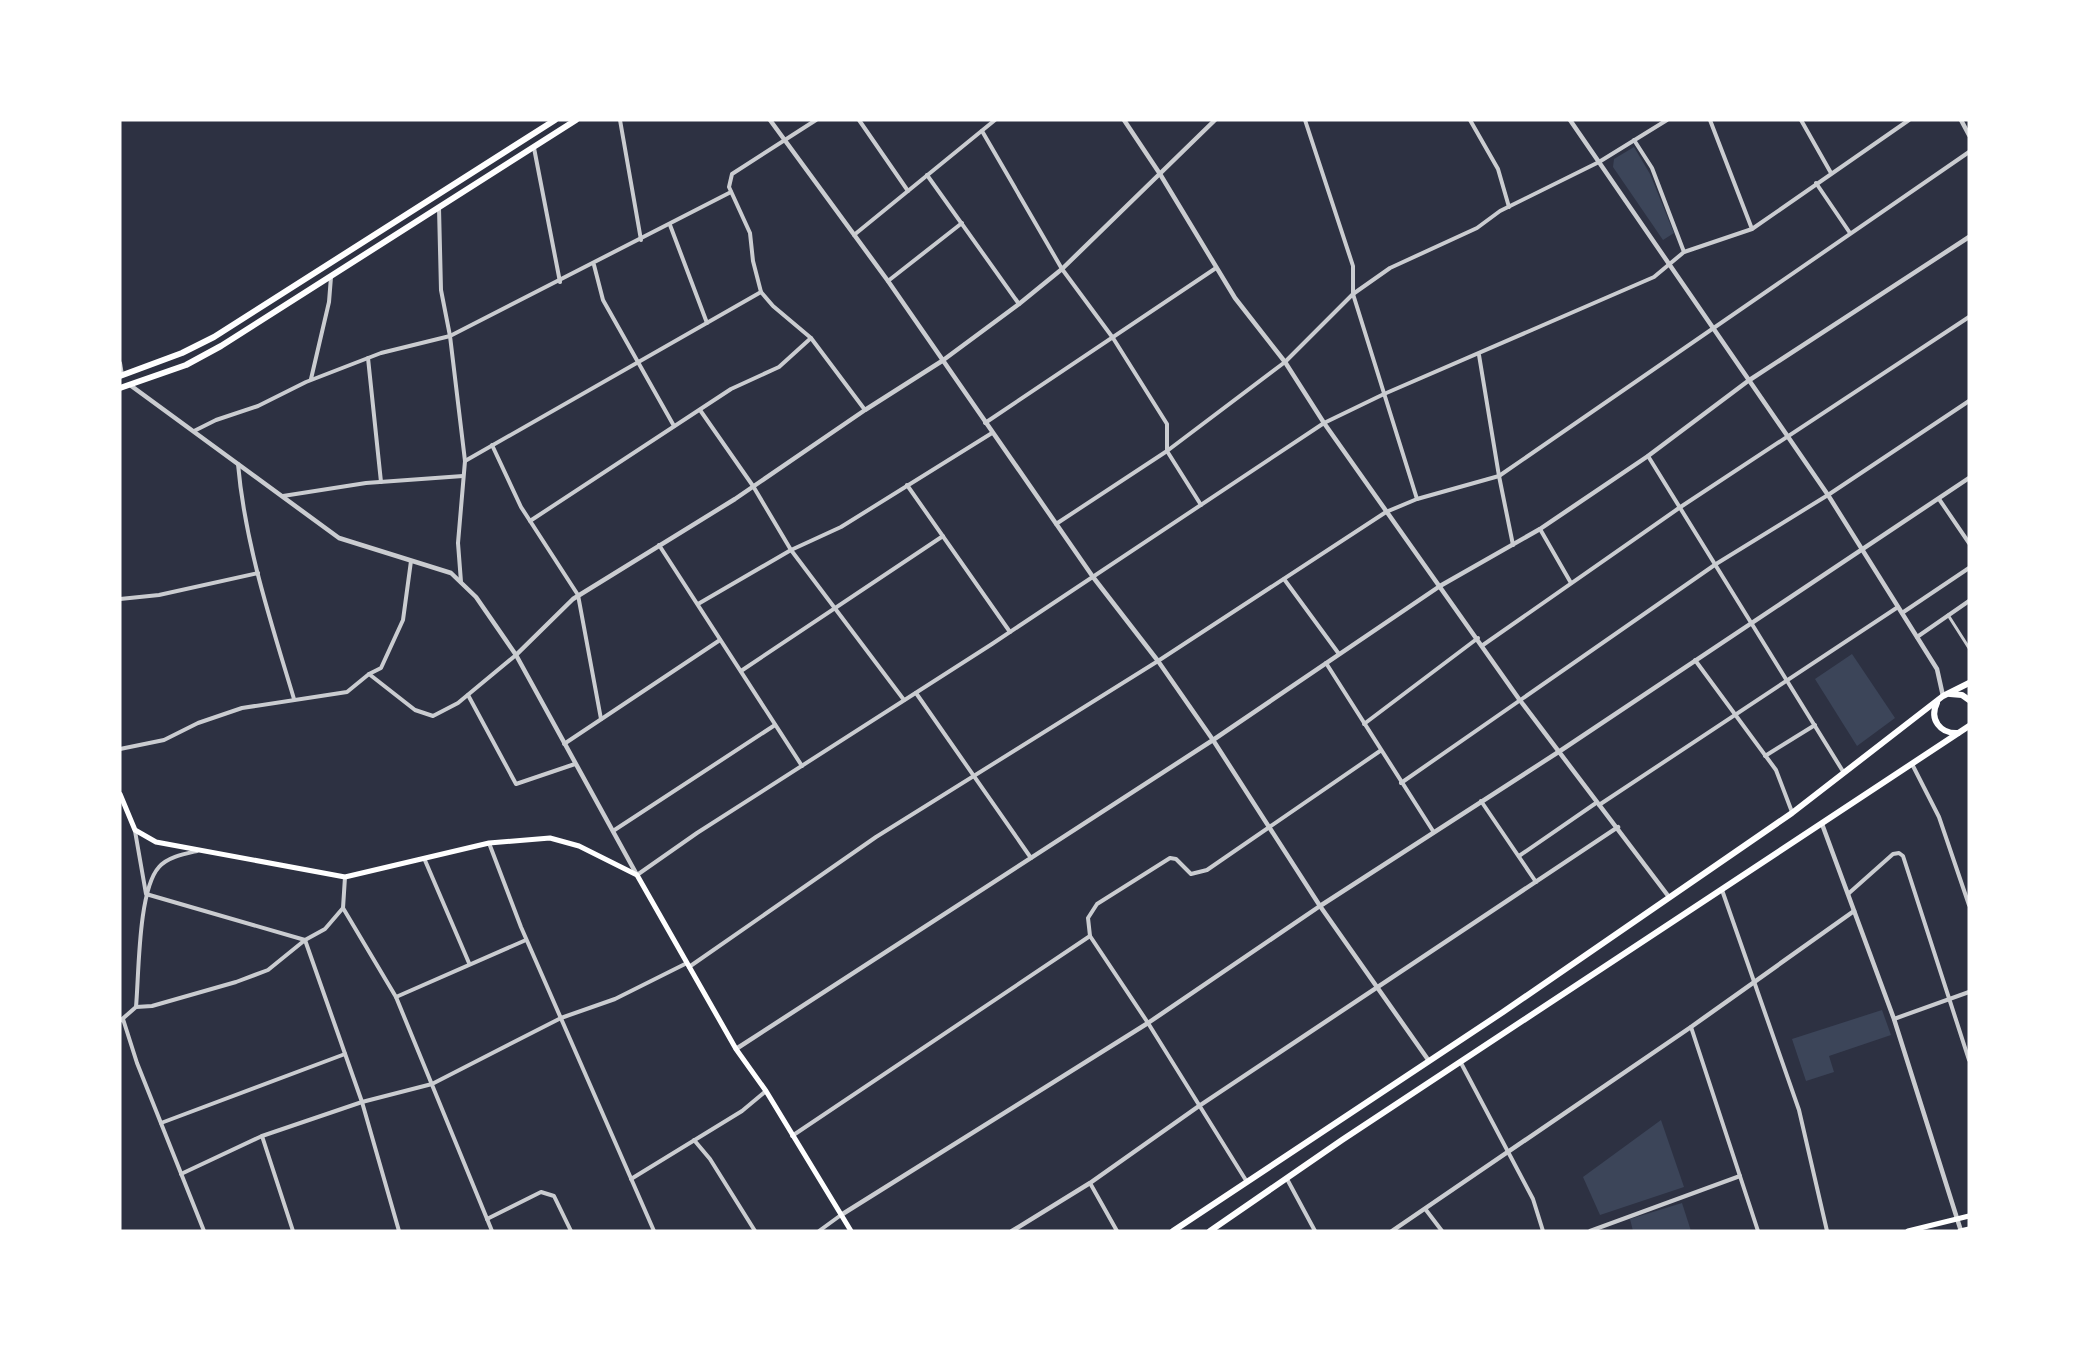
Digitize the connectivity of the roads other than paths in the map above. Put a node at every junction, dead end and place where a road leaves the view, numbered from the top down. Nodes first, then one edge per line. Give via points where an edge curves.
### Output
1 (555, 120) edge
2 (576, 120) edge
3 (620, 120) edge
4 (770, 120) edge
5 (816, 120) edge
6 (859, 120) edge
7 (995, 120) edge
8 (1124, 120) edge
9 (1215, 120) edge
10 (1305, 120) edge
11 (1470, 120) edge
12 (1570, 120) edge
13 (1650, 120) edge
14 (1667, 120) edge
15 (1710, 120) edge
16 (1801, 120) edge
17 (1910, 120) edge
18 (1961, 120) edge
19 (1655, 127) junction
20 (982, 131) junction
21 (1969, 135) edge
22 (1634, 140) junction
23 (785, 141) junction
24 (534, 148) junction
25 (1969, 152) edge
26 (1599, 162) junction
27 (1831, 173) junction
28 (1160, 174) junction
29 (927, 175) junction
30 (1816, 183) junction
31 (908, 191) junction
32 (731, 192) junction
33 (1509, 207) junction
34 (439, 208) junction
35 (962, 223) junction
36 (670, 225) junction
37 (1752, 229) junction
38 (1850, 233) junction
39 (853, 236) junction
40 (1969, 237) edge
41 (641, 240) junction
42 (1684, 252) junction
43 (1668, 264) junction
44 (594, 265) junction
45 (1216, 268) junction
46 (1062, 269) junction
47 (331, 277) junction
48 (888, 281) junction
49 (560, 282) junction
50 (761, 291) junction
51 (1353, 294) junction
52 (1019, 304) junction
53 (1969, 317) edge
54 (706, 322) junction
55 (1715, 328) junction
56 (450, 336) junction
57 (811, 338) junction
58 (1113, 338) junction
59 (1479, 355) junction
60 (368, 358) junction
61 (638, 360) junction
62 (942, 362) junction
63 (1285, 362) junction
64 (120, 363) edge
65 (121, 375) edge
66 (311, 380) junction
67 (1748, 381) junction
68 (129, 385) junction
69 (120, 388) edge
70 (1384, 394) junction
71 (1969, 401) edge
72 (700, 410) junction
73 (865, 410) junction
74 (985, 423) junction
75 (1324, 423) junction
76 (674, 426) junction
77 (194, 431) junction
78 (992, 433) junction
79 (1787, 437) junction
80 (492, 446) junction
81 (1167, 451) junction
82 (1648, 456) junction
83 (465, 461) junction
84 (238, 464) junction
85 (464, 476) junction
86 (1498, 476) junction
87 (1969, 478) edge
88 (381, 482) junction
89 (907, 485) junction
90 (753, 486) junction
91 (1828, 495) junction
92 (283, 496) junction
93 (1939, 499) junction
94 (1417, 500) junction
95 (1201, 505) junction
96 (1679, 508) junction
97 (1386, 512) junction
98 (530, 521) junction
99 (1056, 524) junction
100 (1540, 529) junction
101 (943, 536) junction
102 (1969, 543) edge
103 (659, 545) junction
104 (1513, 545) junction
105 (790, 550) junction
106 (1863, 551) junction
107 (411, 561) junction
108 (1716, 564) junction
109 (1969, 568) edge
110 (258, 573) junction
111 (1093, 577) junction
112 (1284, 579) junction
113 (461, 582) junction
114 (1572, 583) junction
115 (1440, 586) junction
116 (578, 595) junction
117 (120, 599) edge
118 (1969, 601) edge
119 (698, 604) junction
120 (1898, 607) junction
121 (835, 609) junction
122 (1902, 613) junction
123 (1948, 615) junction
124 (1752, 622) junction
125 (1010, 632) junction
126 (1917, 637) junction
127 (1478, 638) junction
128 (720, 640) junction
129 (1483, 645) junction
130 (1969, 648) edge
131 (1339, 654) junction
132 (516, 655) junction
133 (1694, 660) junction
134 (1158, 661) junction
135 (1326, 663) junction
136 (741, 671) junction
137 (369, 674) junction
138 (1788, 682) junction
139 (1969, 683) edge
140 (916, 693) junction
141 (468, 695) junction
142 (1943, 696) junction
143 (294, 699) junction
144 (1519, 699) junction
145 (904, 700) junction
146 (1969, 700) edge
147 (1735, 714) junction
148 (601, 719) junction
149 (1364, 724) junction
150 (776, 725) junction
151 (1815, 725) junction
152 (1969, 726) edge
153 (1961, 732) junction
154 (1213, 740) junction
155 (564, 744) junction
156 (120, 749) edge
157 (1380, 751) junction
158 (1560, 751) junction
159 (1766, 756) junction
160 (575, 764) junction
161 (1912, 764) junction
162 (802, 766) junction
163 (1845, 774) junction
164 (975, 776) junction
165 (1401, 783) junction
166 (120, 794) edge
167 (1480, 801) junction
168 (1597, 804) junction
169 (1792, 813) junction
170 (1822, 824) junction
171 (1268, 827) junction
172 (1618, 827) junction
173 (135, 830) junction
174 (613, 831) junction
175 (1433, 831) junction
176 (489, 843) junction
177 (203, 849) junction
178 (1519, 856) junction
179 (423, 858) junction
180 (1031, 858) junction
181 (637, 875) junction
182 (345, 877) junction
183 (1537, 883) junction
184 (1722, 890) junction
185 (146, 894) junction
186 (1848, 894) junction
187 (1669, 897) junction
188 (1969, 905) edge
189 (1320, 906) junction
190 (343, 908) junction
191 (1854, 911) junction
192 (1090, 936) junction
193 (305, 940) junction
194 (526, 940) junction
195 (469, 963) junction
196 (688, 965) junction
197 (1754, 982) junction
198 (1376, 988) junction
199 (1969, 992) edge
200 (396, 997) junction
201 (1950, 999) junction
202 (136, 1007) junction
203 (561, 1018) junction
204 (1894, 1018) junction
205 (121, 1020) edge
206 (1148, 1023) junction
207 (1691, 1027) junction
208 (736, 1049) junction
209 (345, 1054) junction
210 (1969, 1060) edge
211 (1429, 1061) junction
212 (1461, 1063) junction
213 (432, 1084) junction
214 (766, 1090) junction
215 (362, 1102) junction
216 (1199, 1106) junction
217 (161, 1123) junction
218 (262, 1136) junction
219 (791, 1136) junction
220 (694, 1140) junction
221 (1510, 1152) junction
222 (182, 1174) junction
223 (1740, 1176) junction
224 (631, 1179) junction
225 (1287, 1179) junction
226 (1090, 1183) junction
227 (1247, 1183) junction
228 (1426, 1210) junction
229 (841, 1215) junction
230 (1969, 1216) edge
231 (487, 1219) junction
232 (1957, 1220) junction
233 (1969, 1228) edge
234 (204, 1231) edge
235 (293, 1231) edge
236 (399, 1231) edge
237 (492, 1231) edge
238 (571, 1231) edge
239 (654, 1231) edge
240 (754, 1231) edge
241 (819, 1231) edge
242 (852, 1231) edge
243 (1012, 1231) edge
244 (1116, 1231) edge
245 (1173, 1231) edge
246 (1210, 1231) edge
247 (1315, 1231) edge
248 (1392, 1231) edge
249 (1442, 1231) edge
250 (1543, 1231) edge
251 (1590, 1231) edge
252 (1758, 1231) edge
253 (1827, 1231) edge
254 (1908, 1231) edge
255 (1960, 1231) edge

1 - 65 main road via 214,337
2 - 24 main road
3 - 41 street
4 - 23 street
5 - 23 street
6 - 31 street
7 - 20 street
8 - 28 street
9 - 28 street
10 - 51 street via 1353,266
11 - 33 street via 1498,169
12 - 26 street
13 - 19 street
14 - 19 street
15 - 37 street
16 - 27 street
17 - 27 street
18 - 21 street
19 - 22 street
20 - 29 street
20 - 46 street
22 - 26 street
22 - 42 street via 1652,168
23 - 32 street via 732,174
23 - 39 street
24 - 34 main road
24 - 49 street
25 - 38 street
26 - 33 street
26 - 43 street
27 - 30 street
28 - 45 street
28 - 46 street
29 - 31 street
29 - 35 street
30 - 37 street
30 - 38 street
31 - 39 street
32 - 36 street
32 - 50 street via 750,233
33 - 51 street via 1477,228 1390,268
34 - 47 main road
34 - 56 street via 441,290
35 - 48 street
35 - 52 street
36 - 41 street
36 - 54 street
37 - 42 street
38 - 55 street
39 - 48 street
40 - 67 street
41 - 44 street
42 - 43 street
43 - 55 street
43 - 59 street via 1654,277
44 - 49 street
44 - 61 street via 603,300
45 - 58 street
45 - 63 street
46 - 52 street
46 - 58 street
47 - 66 street
47 - 68 main road via 186,365
48 - 62 street
49 - 56 street
50 - 54 street
50 - 57 street
51 - 63 street
51 - 70 street
52 - 62 street
53 - 79 street
54 - 61 street
55 - 67 street
55 - 86 street
56 - 60 street
56 - 83 street
57 - 72 street via 779,367 731,389
57 - 73 street
58 - 74 street
58 - 81 street via 1167,424
59 - 70 street
59 - 86 street
60 - 66 street
60 - 88 street
61 - 76 street
61 - 80 street
62 - 73 street
62 - 74 street
63 - 75 street
63 - 81 street
64 - 65 street
66 - 77 street
67 - 79 street
67 - 82 street
68 - 69 main road
68 - 77 street
70 - 75 street
70 - 94 street
71 - 91 street
72 - 76 street
72 - 90 street
73 - 90 street
74 - 78 street
75 - 95 street
75 - 97 street
76 - 98 street
77 - 84 street
78 - 89 street
78 - 99 street
79 - 91 street
79 - 96 street
80 - 83 street
80 - 98 street
81 - 95 street
81 - 99 street
82 - 96 street
82 - 100 street
83 - 85 street
84 - 92 street
84 - 110 street via 241,502
85 - 88 street
85 - 113 street via 458,543
86 - 94 street
86 - 104 street
87 - 93 street
88 - 92 street
89 - 101 street
89 - 105 street via 841,527
90 - 103 street
90 - 105 street
91 - 106 street
91 - 108 street
92 - 107 street via 339,538
93 - 102 street
93 - 106 street
94 - 97 street
95 - 111 street
96 - 108 street
96 - 114 street
97 - 112 street
97 - 115 street
98 - 116 street
99 - 111 street
100 - 104 street
100 - 114 street
101 - 121 street
101 - 125 street
103 - 116 street
103 - 119 street
104 - 115 street
105 - 119 street
105 - 121 street
106 - 120 street
106 - 124 street
107 - 113 street via 451,573
107 - 137 street via 403,621 381,668
108 - 124 street
108 - 144 street
109 - 122 street
110 - 117 street
110 - 143 street
111 - 125 street
111 - 134 street
112 - 131 street
112 - 134 street
113 - 132 street
114 - 129 street
115 - 127 street
115 - 131 street
116 - 132 street
116 - 148 street
118 - 123 street
119 - 128 street
120 - 122 street
120 - 138 street
121 - 136 street
121 - 145 street
122 - 126 street
123 - 126 street
123 - 130 street
124 - 133 street
124 - 138 street
125 - 140 street
126 - 142 street via 1937,669
127 - 129 street
127 - 149 street
128 - 136 street
128 - 148 street
129 - 144 street
131 - 135 street
132 - 141 street
132 - 155 street
133 - 147 street
133 - 158 street
134 - 154 street
134 - 164 street
135 - 149 street
135 - 154 street
136 - 150 street
137 - 141 street via 415,710 433,716
137 - 143 street via 346,692
138 - 147 street
138 - 151 street
139 - 142 main road
140 - 145 street
140 - 164 street
141 - 160 street via 516,784
142 - 146 main road via 1956,693
142 - 153 main road via 1935,706 1935,719 1942,730
142 - 163 main road
143 - 156 street via 242,708 164,740
144 - 158 street
144 - 165 street
145 - 162 street
147 - 159 street
147 - 168 street
148 - 155 street
149 - 157 street
150 - 162 street
150 - 174 street
151 - 159 street
151 - 163 street
152 - 153 main road
153 - 161 main road
154 - 171 street
154 - 180 street
155 - 160 street
157 - 165 street
157 - 171 street
158 - 167 street
158 - 168 street
159 - 169 street via 1776,770
160 - 174 street
161 - 170 main road
161 - 188 street via 1939,817
162 - 181 street
163 - 169 main road
164 - 180 street
164 - 196 street via 876,837
165 - 175 street
166 - 173 main road
167 - 175 street
167 - 178 street
168 - 172 street
168 - 178 street
169 - 187 main road
170 - 184 main road
170 - 186 street
171 - 189 street
171 - 192 street via 1207,870 1191,874 1170,858 1096,904 1088,918
172 - 183 street
172 - 187 street
173 - 177 main road via 156,842
173 - 185 street
174 - 181 street
175 - 189 street
176 - 179 main road
176 - 181 main road via 550,838 579,846
176 - 194 street
177 - 182 main road
177 - 185 street via 175,857 159,867
178 - 183 street
179 - 182 main road
179 - 195 street
180 - 208 street
181 - 196 main road
182 - 190 street
183 - 198 street
184 - 197 street
184 - 212 main road
185 - 193 street
185 - 202 street
186 - 191 street
186 - 201 street via 1893,854 1903,856
187 - 211 main road
189 - 198 street
189 - 206 street
190 - 193 street via 326,929
190 - 200 street
191 - 197 street
191 - 204 street
192 - 206 street
192 - 219 street
193 - 202 street via 258,974 152,1006
193 - 209 street
194 - 195 street
194 - 203 street
195 - 200 street
196 - 203 street via 615,999
196 - 208 main road
197 - 207 street
197 - 253 street via 1798,1110
198 - 211 street
198 - 216 street
199 - 201 street
200 - 213 street
201 - 204 street
201 - 210 street
202 - 205 street
203 - 213 street
203 - 224 street
204 - 232 street
205 - 217 street
206 - 216 street
206 - 229 street
207 - 221 street
207 - 223 street
208 - 214 main road
209 - 215 street
209 - 217 street
211 - 227 main road
212 - 221 street
212 - 225 main road
213 - 215 street
213 - 231 street
214 - 219 main road
214 - 220 street via 742,1111
215 - 218 street
215 - 236 street
216 - 226 street
216 - 227 street
217 - 222 street
218 - 222 street
218 - 235 street
219 - 229 main road
220 - 224 street
220 - 240 street
221 - 228 street
221 - 250 street via 1533,1199
222 - 234 street
223 - 251 street
223 - 252 street
224 - 239 street
225 - 246 main road
225 - 247 street
226 - 243 street
226 - 244 street
227 - 245 main road
228 - 248 street
228 - 249 street
229 - 241 street
229 - 242 main road
230 - 232 main road
231 - 237 street
231 - 238 street via 541,1192 554,1196
232 - 254 main road
232 - 255 street
233 - 255 main road

